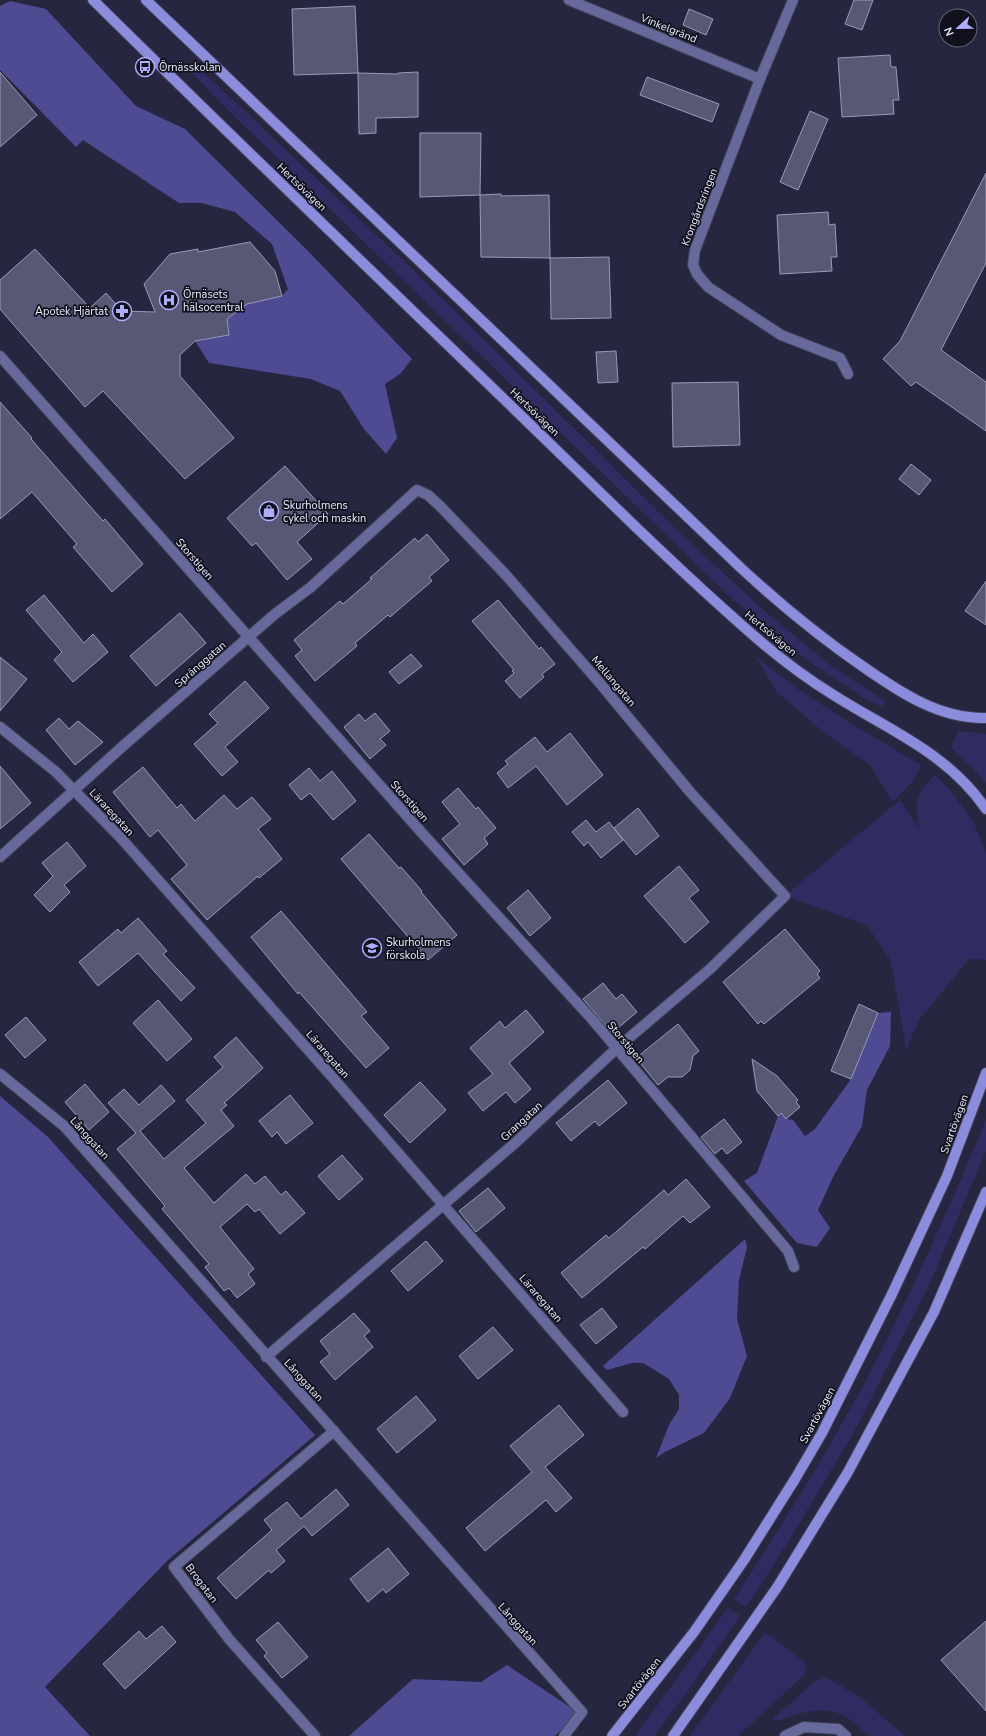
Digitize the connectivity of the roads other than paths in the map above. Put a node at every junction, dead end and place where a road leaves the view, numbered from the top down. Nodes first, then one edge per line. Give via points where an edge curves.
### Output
1 (93, 0) edge
2 (146, 0) edge
3 (569, 0) edge
4 (793, 0) edge
5 (760, 79) junction
6 (0, 356) edge
7 (848, 374) dead end
8 (417, 490) joint
9 (248, 637) junction
10 (986, 718) edge
11 (0, 727) edge
12 (74, 790) junction
13 (986, 809) edge
14 (0, 857) edge
15 (785, 896) joint
16 (616, 1049) junction
17 (986, 1073) edge
18 (0, 1074) edge
19 (986, 1192) edge
20 (444, 1206) junction
21 (794, 1267) dead end
22 (266, 1357) junction
23 (623, 1412) dead end
24 (334, 1431) junction
25 (315, 1736) edge
26 (564, 1736) edge
27 (612, 1736) edge
28 (673, 1736) edge
29 (785, 1736) edge
30 (846, 1736) edge

1 - 13 main road, Hertsövägen via 690,578 746,629 828,692 936,757 962,780
2 - 10 main road via 778,602 842,653 897,690 957,716
3 - 5 street, Vinkelgränd
4 - 5 street, Krongårdsringen
5 - 7 street, Krongårdsringen via 695,250 693,265 696,274 708,287 781,335 840,358
6 - 9 street, Storstigen
8 - 9 street, Spränggatan via 311,587
8 - 15 street, Mellangatan via 428,495 441,507 505,574 691,793
9 - 12 street, Spränggatan
9 - 16 street, Storstigen
11 - 12 street, Läraregatan via 56,772
12 - 14 street, Spränggatan
12 - 20 street, Läraregatan via 120,837
15 - 16 street, Grangatan via 710,969
16 - 20 street, Grangatan
16 - 21 street, Storstigen via 788,1251
17 - 27 main road, Svartövägen via 947,1176 892,1294 822,1433 744,1560 694,1632
18 - 22 street, Långgatan via 64,1126
19 - 28 main road via 934,1312 848,1472 778,1586
20 - 22 street, Grangatan
20 - 23 street, Läraregatan
22 - 24 street, Långgatan
24 - 25 street, Brogatan via 174,1567 229,1639
24 - 26 street, Långgatan via 582,1712
29 - 30 street via 804,1727 838,1729

